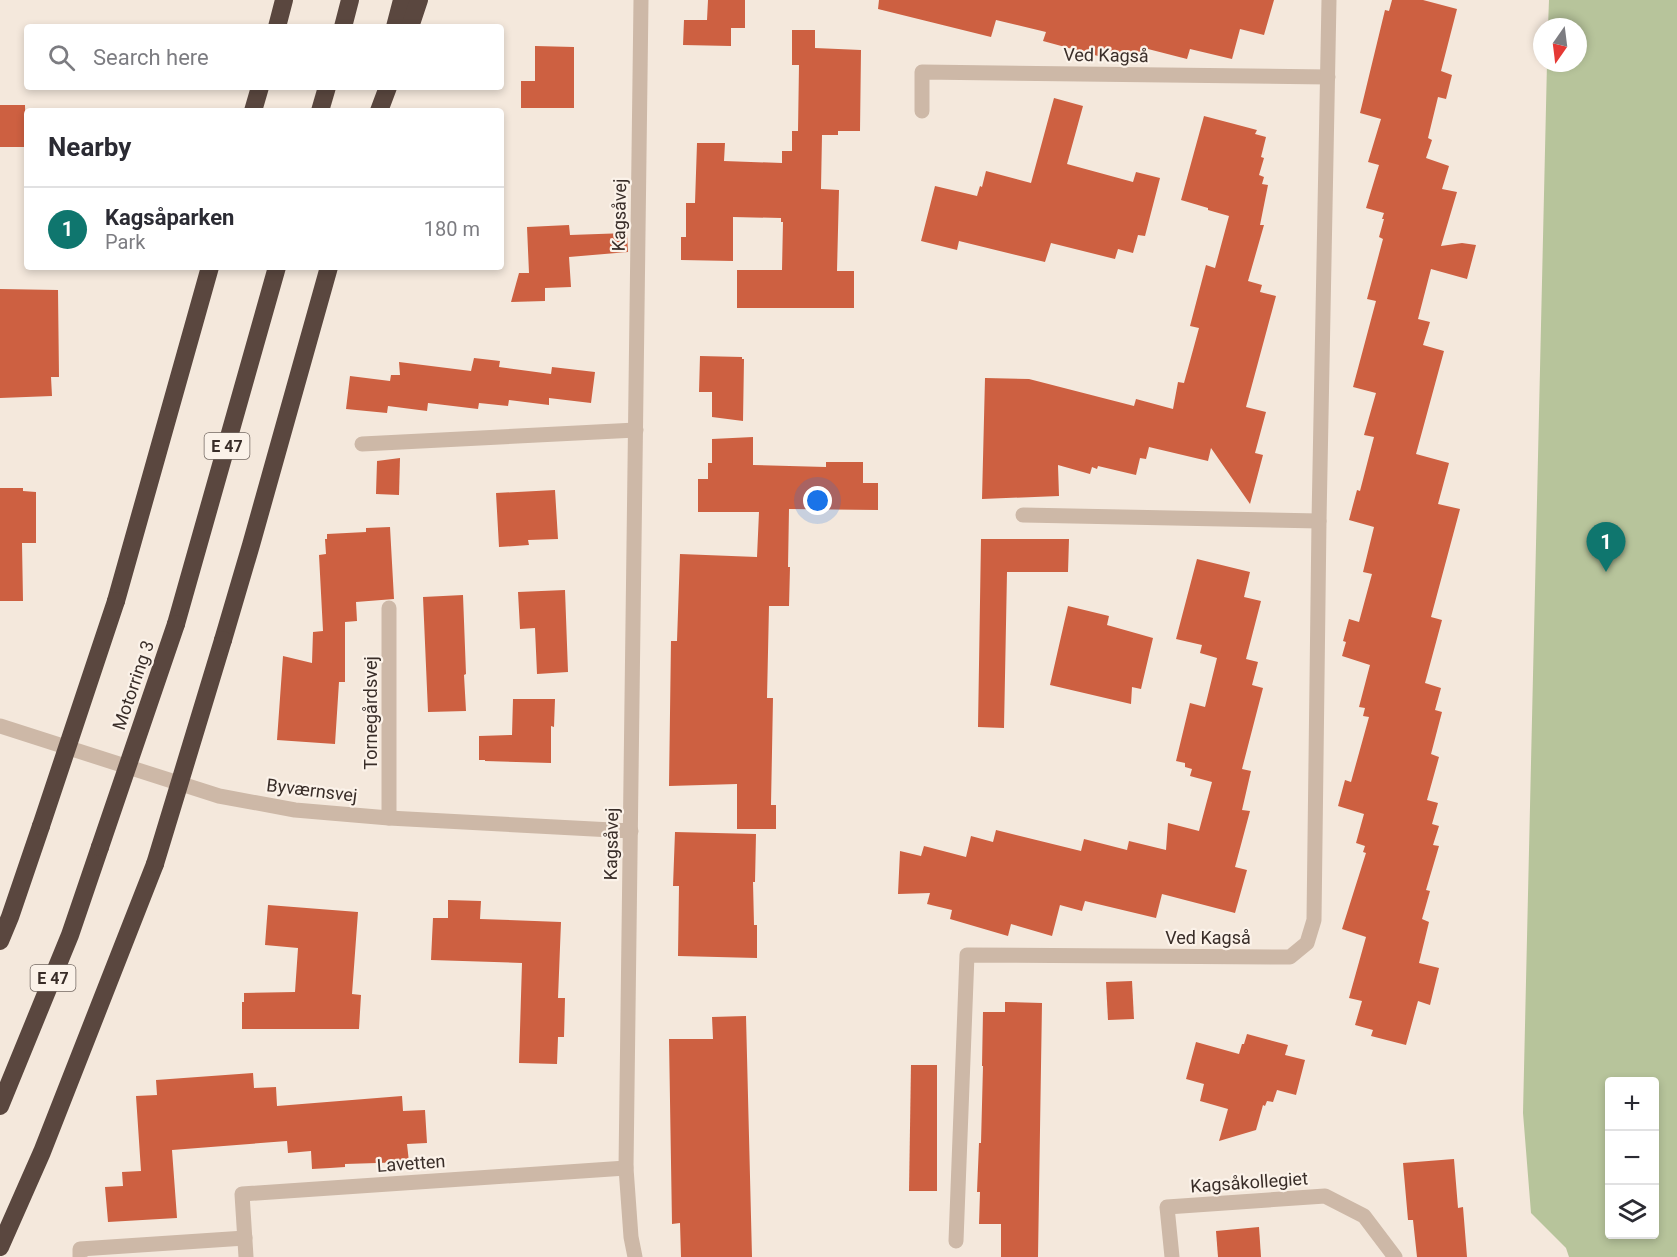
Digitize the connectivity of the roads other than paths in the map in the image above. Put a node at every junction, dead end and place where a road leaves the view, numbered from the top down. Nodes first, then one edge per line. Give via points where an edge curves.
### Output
1 (283, 0) edge
2 (351, 0) edge
3 (402, 0) edge
4 (419, 0) edge
5 (641, 0) edge
6 (1329, 0) edge
7 (277, 24) edge
8 (344, 24) edge
9 (396, 24) edge
10 (411, 24) edge
11 (1328, 77) junction
12 (259, 90) edge
13 (326, 90) edge
14 (377, 90) edge
15 (387, 90) edge
16 (254, 108) edge
17 (321, 108) edge
18 (373, 108) edge
19 (380, 108) edge
20 (922, 111) dead end
21 (209, 270) edge
22 (276, 270) edge
23 (328, 270) edge
24 (636, 430) junction
25 (362, 444) dead end
26 (1023, 515) dead end
27 (1319, 521) junction
28 (389, 608) dead end
29 (0, 726) edge
30 (389, 818) junction
31 (631, 831) junction
32 (0, 941) edge
33 (0, 1106) edge
34 (626, 1168) junction
35 (245, 1238) junction
36 (956, 1241) dead end
37 (0, 1247) edge
38 (80, 1257) edge
39 (246, 1257) edge
40 (635, 1257) edge
41 (1172, 1257) edge
42 (1395, 1257) edge

1 - 7 highway
2 - 8 highway
3 - 9 highway
4 - 10 highway
5 - 24 street, Kagsåvej
6 - 11 street, Ved Kagså
11 - 20 street, Ved Kagså via 922,72
11 - 27 street, Ved Kagså
12 - 16 highway
13 - 17 highway
14 - 18 highway
15 - 19 highway
21 - 32 highway, bridge via 116,601
22 - 33 highway, Motorring 3 / E 47, bridge via 176,624 70,935
23 - 37 highway, bridge via 252,545 155,864 42,1152
24 - 25 street
24 - 31 street, Kagsåvej
26 - 27 street
27 - 36 street, Ved Kagså via 1314,920 1307,943 1290,957 967,955
28 - 30 street, Tornegårdsvej
29 - 30 street, Byværnsvej via 219,796 295,810
30 - 31 street, Byværnsvej
31 - 34 street, Kagsåvej
34 - 35 street, Lavetten via 242,1194
34 - 40 street, Kagsåvej
35 - 38 street via 80,1249
35 - 39 street, Lavetten
41 - 42 street, Kagsåkollegiet via 1167,1207 1325,1196 1364,1216

